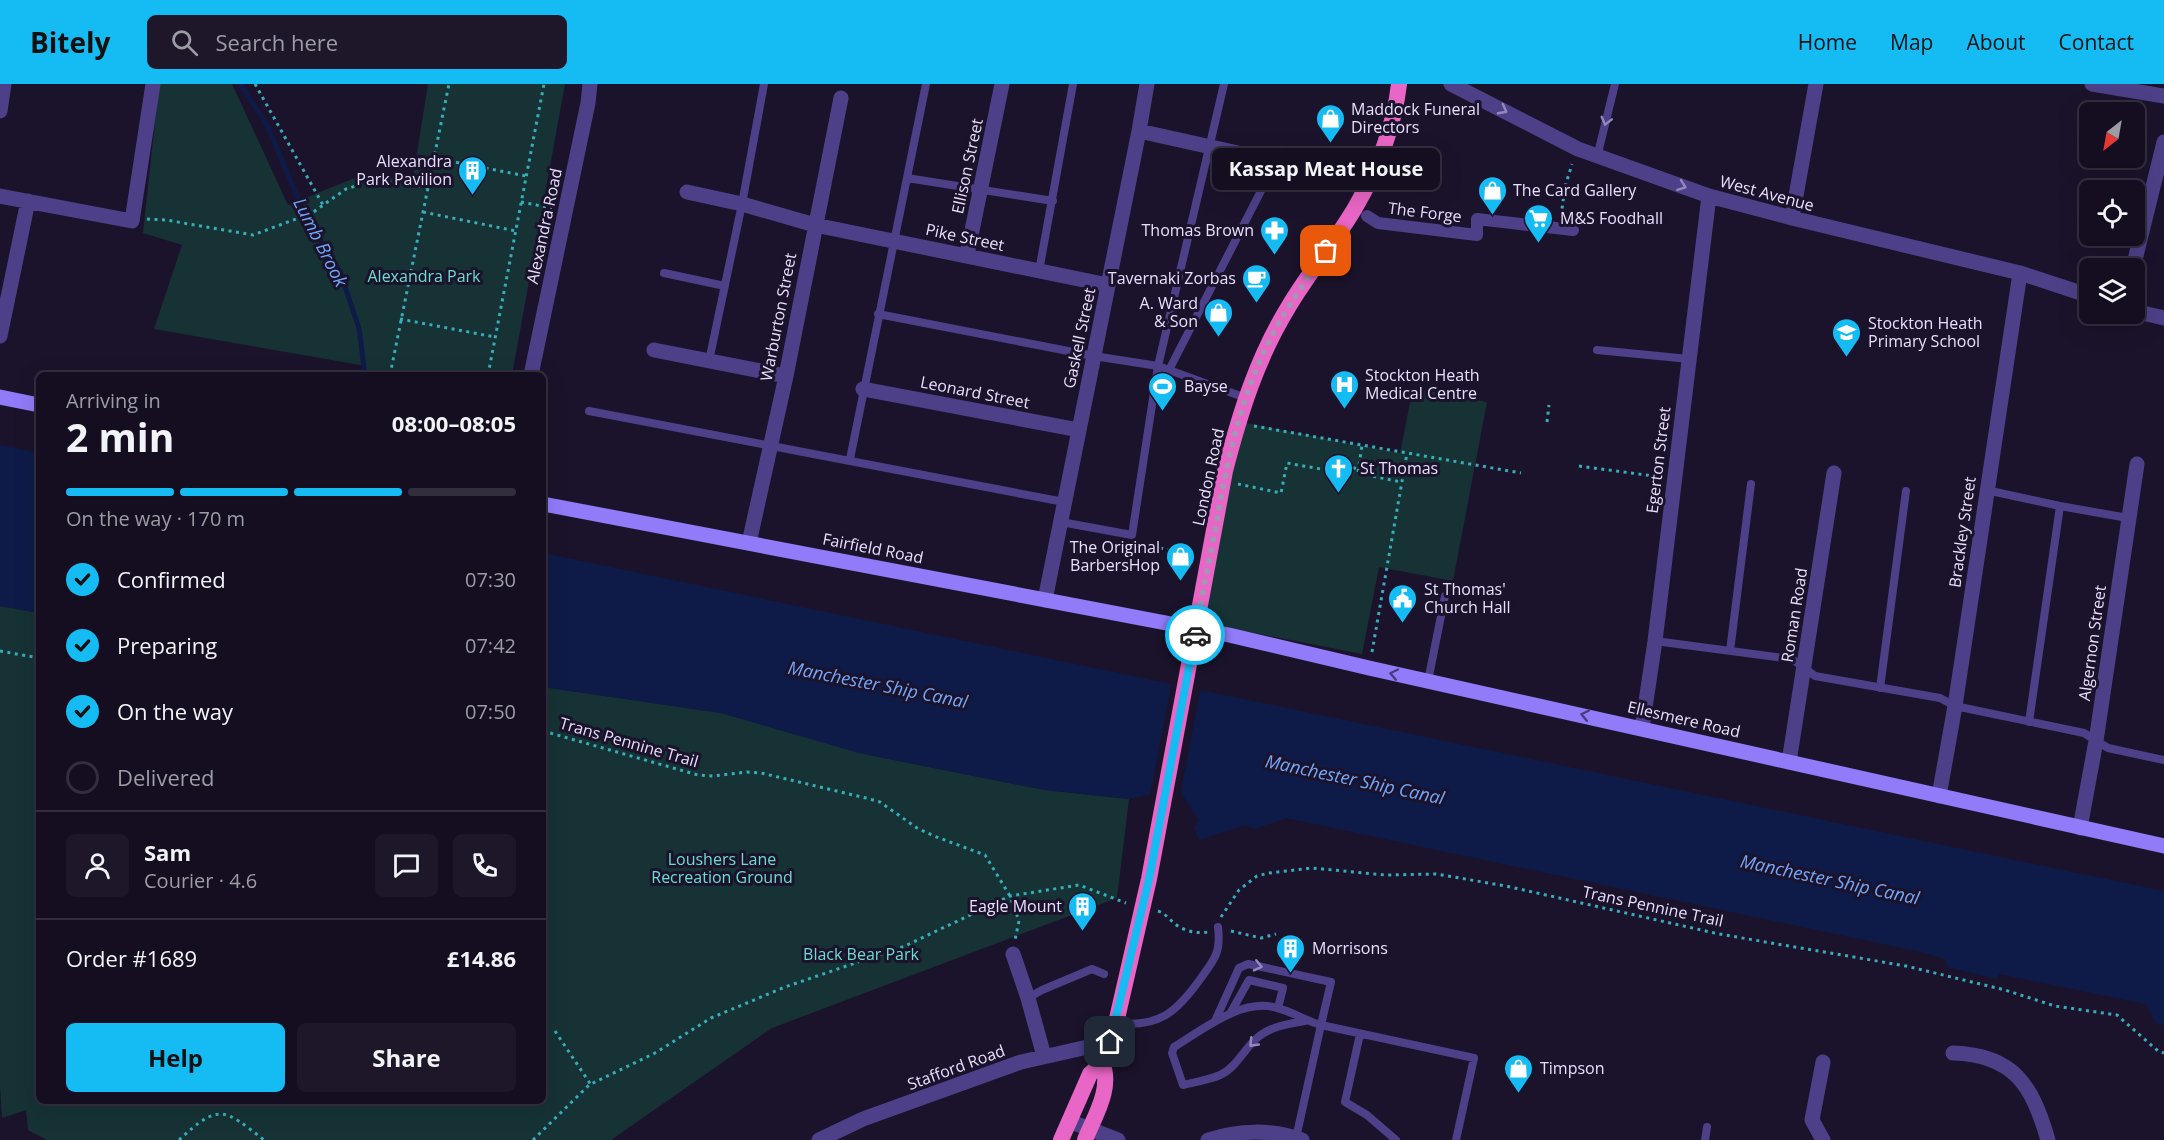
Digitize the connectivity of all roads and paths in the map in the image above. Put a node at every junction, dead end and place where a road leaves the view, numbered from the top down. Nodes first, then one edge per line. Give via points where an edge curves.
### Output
1 (4, 84) edge
2 (153, 84) edge
3 (255, 84) edge
4 (449, 84) edge
5 (544, 84) edge
6 (590, 84) edge
7 (764, 84) edge
8 (926, 84) edge
9 (1002, 84) edge
10 (1073, 84) edge
11 (1147, 84) edge
12 (1224, 84) edge
13 (1399, 84) edge
14 (1451, 84) edge
15 (1615, 84) edge
16 (1815, 84) edge
17 (2092, 84) edge
18 (1471, 88) edge
19 (2164, 96) edge
20 (841, 98) dead end
21 (0, 111) edge
22 (1139, 130) junction
23 (2164, 142) edge
24 (1209, 146) junction
25 (1578, 149) junction
26 (1282, 150) dead end
27 (1238, 153) dead end
28 (1597, 157) junction
29 (434, 158) junction
30 (526, 176) junction
31 (907, 178) junction
32 (428, 187) junction
33 (980, 189) junction
34 (687, 192) dead end
35 (0, 196) edge
36 (1709, 196) junction
37 (28, 201) junction
38 (1053, 201) junction
39 (521, 202) junction
40 (742, 204) junction
41 (323, 205) junction
42 (565, 210) junction
43 (423, 212) junction
44 (1367, 216) dead end
45 (154, 218) dead end
46 (1792, 218) junction
47 (815, 225) junction
48 (1560, 229) junction
49 (1573, 230) dead end
50 (516, 231) junction
51 (893, 241) junction
52 (967, 255) junction
53 (2135, 258) edge
54 (1039, 271) junction
55 (664, 273) dead end
56 (2020, 273) junction
57 (1108, 285) junction
58 (725, 286) junction
59 (2079, 292) edge
60 (879, 314) junction
61 (2145, 314) edge
62 (2164, 318) edge
63 (400, 319) junction
64 (0, 336) edge
65 (495, 337) junction
66 (654, 350) dead end
67 (1598, 350) dead end
68 (1094, 356) junction
69 (1689, 359) junction
70 (709, 361) junction
71 (1158, 366) junction
72 (1168, 370) junction
73 (391, 372) edge
74 (489, 372) edge
75 (532, 372) edge
76 (786, 376) junction
77 (864, 389) junction
78 (0, 397) edge
79 (1246, 398) junction
80 (36, 404) edge
81 (1549, 405) dead end
82 (589, 411) dead end
83 (1546, 422) dead end
84 (1238, 423) junction
85 (1079, 430) junction
86 (1362, 445) junction
87 (770, 447) junction
88 (1407, 453) junction
89 (850, 459) junction
90 (2137, 464) dead end
91 (1579, 466) dead end
92 (1358, 470) junction
93 (1521, 473) dead end
94 (1834, 473) dead end
95 (1674, 478) junction
96 (1401, 482) junction
97 (1237, 484) dead end
98 (1751, 484) dead end
99 (1986, 490) junction
100 (1906, 491) dead end
101 (1064, 502) junction
102 (546, 505) edge
103 (2060, 506) junction
104 (2128, 518) junction
105 (1061, 522) junction
106 (1132, 535) junction
107 (750, 543) junction
108 (1209, 557) junction
109 (1445, 596) dead end
110 (1046, 600) junction
111 (1196, 628) junction
112 (1655, 640) junction
113 (0, 651) edge
114 (1730, 651) junction
115 (36, 657) edge
116 (1369, 668) junction
117 (1804, 669) junction
118 (1428, 681) junction
119 (1880, 688) junction
120 (1955, 706) junction
121 (2029, 722) junction
122 (1642, 728) junction
123 (546, 732) edge
124 (2096, 741) junction
125 (2164, 760) edge
126 (1789, 762) junction
127 (1939, 796) junction
128 (2080, 828) junction
129 (2164, 846) edge
130 (1010, 896) junction
131 (1143, 908) junction
132 (1218, 927) junction
133 (1241, 934) dead end
134 (1276, 934) dead end
135 (1013, 954) joint
136 (1104, 974) dead end
137 (1028, 998) junction
138 (1278, 1008) junction
139 (1231, 1011) junction
140 (1215, 1021) junction
141 (1305, 1021) junction
142 (1116, 1023) junction
143 (1322, 1025) junction
144 (555, 1030) dead end
145 (1360, 1034) junction
146 (1110, 1042) junction
147 (1953, 1053) dead end
148 (2164, 1053) edge
149 (1044, 1056) junction
150 (1823, 1062) dead end
151 (1102, 1063) junction
152 (591, 1085) junction
153 (1069, 1120) junction
154 (1707, 1127) dead end
155 (1087, 1134) edge
156 (1299, 1139) edge
157 (179, 1140) edge
158 (264, 1140) edge
159 (533, 1140) edge
160 (819, 1140) edge
161 (1061, 1140) edge
162 (1118, 1140) edge
163 (1208, 1140) edge
164 (1396, 1140) edge
165 (1456, 1140) edge
166 (1705, 1140) edge
167 (1823, 1140) edge
168 (2048, 1140) edge

1 - 21 street
2 - 37 street via 132,221
3 - 41 path
4 - 29 path
5 - 30 path
6 - 42 street, Alexandra Road
7 - 40 lane
8 - 31 lane
9 - 33 street, Ellison Street
10 - 38 lane
11 - 22 street, Gaskell Street
12 - 24 lane
13 - 79 highway, London Road via 1389,133 1376,167 1354,209 1289,305 1263,354
14 - 18 street, West Avenue
15 -> 28 lane
16 - 46 street
17 - 19 street
18 -> 25 street, West Avenue
20 - 47 street, Warburton Street
22 - 24 street
22 - 57 street, Gaskell Street
23 - 53 street
24 - 27 street
24 - 71 lane
25 - 28 street, West Avenue
25 - 48 path via 1565,187
26 - 72 lane
28 -> 36 street, West Avenue
29 - 30 path
29 - 32 path
30 - 39 path
31 - 33 lane
31 - 51 lane
32 - 41 path via 364,183 346,189
32 - 43 path
33 - 38 lane
33 - 52 street, Ellison Street
34 - 40 street, Pike Street
35 - 37 street
36 - 46 street, West Avenue
36 - 69 street, Egerton Street
37 - 64 street
38 - 54 lane
39 - 42 path
39 - 50 path
40 - 47 street, Pike Street
40 - 58 lane
41 - 45 path via 312,213 253,235
42 - 75 street, Alexandra Road
43 - 50 path
43 - 63 path
44 - 48 street, The Forge via 1378,223 1477,235 1478,219
46 - 56 street, West Avenue
47 - 51 street, Pike Street
47 - 76 street, Warburton Street
48 - 49 street, The Forge
50 - 65 path
51 - 52 street, Pike Street
51 - 60 lane
52 - 54 street, Pike Street
54 - 57 street, Pike Street
55 - 58 lane
56 - 59 street, West Avenue
56 - 99 street, Brackley Street
57 - 68 street, Gaskell Street
58 - 70 lane
60 - 68 lane
60 - 77 lane
61 - 62 street
63 - 65 path
63 - 73 path
65 - 74 path
66 - 70 street
67 - 69 lane
68 - 71 lane
68 - 85 street, Gaskell Street
69 - 95 street, Egerton Street
70 - 76 street
71 - 72 lane
71 - 106 lane
72 - 79 lane
76 - 87 street, Warburton Street
77 - 85 street, Leonard Street
77 - 89 lane
78 - 80 main road
79 - 84 highway, London Road
81 - 83 path
82 - 87 lane
84 - 86 path
84 - 108 highway, London Road
85 - 101 street, Gaskell Street
86 - 88 path
86 - 92 path
87 - 89 lane
87 - 107 street, Warburton Street
88 - 93 path
88 - 96 path
89 - 101 lane
90 - 104 street, Algernon Street
91 - 95 path
92 - 96 path
92 - 97 path via 1343,472 1287,463 1281,493
94 - 117 street, Roman Road
95 - 112 street, Egerton Street
96 - 116 path
98 - 114 lane
99 - 103 lane
99 - 120 street, Brackley Street
100 - 119 lane
101 - 105 street, Gaskell Street
102 - 107 main road, Fairfield Road
103 - 104 lane
103 - 121 lane
104 - 124 street, Algernon Street
105 - 106 lane
105 - 110 street, Gaskell Street
106 - 108 path via 1136,544
107 - 110 main road, Fairfield Road
108 - 111 highway, London Road
109 - 118 lane
110 - 111 main road, Fairfield Road
111 - 116 main road, Ellesmere Road
111 - 131 highway, London Road
112 - 114 lane
112 - 122 street, Egerton Street
113 - 115 path
114 - 117 lane via 1792,659
118 -> 116 main road, Ellesmere Road
117 - 119 lane via 1815,676
117 - 126 street, Roman Road
122 -> 118 main road, Ellesmere Road
119 - 120 lane via 1940,698
120 - 121 lane
120 - 127 street, Brackley Street
121 - 124 lane via 2084,733
122 - 126 main road, Ellesmere Road
123 - 130 path, Trans Pennine Trail via 698,775 761,773 880,802 918,828 985,855
124 - 125 lane via 2109,748
124 - 128 street, Algernon Street
126 - 127 main road, Ellesmere Road
127 - 128 main road, Ellesmere Road
128 - 129 main road, Ellesmere Road
130 - 131 path via 1079,885
130 - 135 path, Trans Pennine Trail via 1019,921
130 - 152 path via 905,946 785,987 711,1018 655,1053
131 - 132 path via 1163,913 1188,931 1204,933
131 - 142 highway, London Road
132 - 142 lane via 1220,944 1215,958 1185,1001 1153,1021
132 - 148 path, Trans Pennine Trail via 1222,913 1239,890 1257,876 1269,873 1312,868 1436,874 1719,934 1906,966 2055,1006 2117,1015
133 - 134 path via 1260,938
135 - 137 street
136 - 137 lane via 1092,969
137 - 149 street
138 - 139 lane via 1268,1005
138 - 139 lane via 1283,988 1249,980
138 - 141 lane
139 - 140 lane
141 -> 140 lane via 1268,1030 1222,1074 1183,1085 1172,1053 1174,1047
140 -> 143 lane via 1239,968 1248,964 1331,982
141 - 143 lane
142 - 146 highway, London Road
143 - 145 lane
143 - 156 lane
144 - 152 path
145 - 164 lane via 1345,1102
145 - 165 lane via 1474,1058
146 - 149 street, Stafford Road
146 - 151 highway, London Road
147 - 168 street via 1974,1054 2008,1066 2028,1088
149 - 160 street, Stafford Road via 863,1119
150 - 167 street via 1812,1120
151 - 153 highway via 1089,1074
151 - 155 highway via 1106,1072 1102,1096
152 - 159 path
153 - 155 street
153 - 161 highway
154 - 166 lane
155 - 162 street
156 - 163 street via 1246,1132
157 - 158 path via 198,1122 212,1114 223,1114 234,1117

